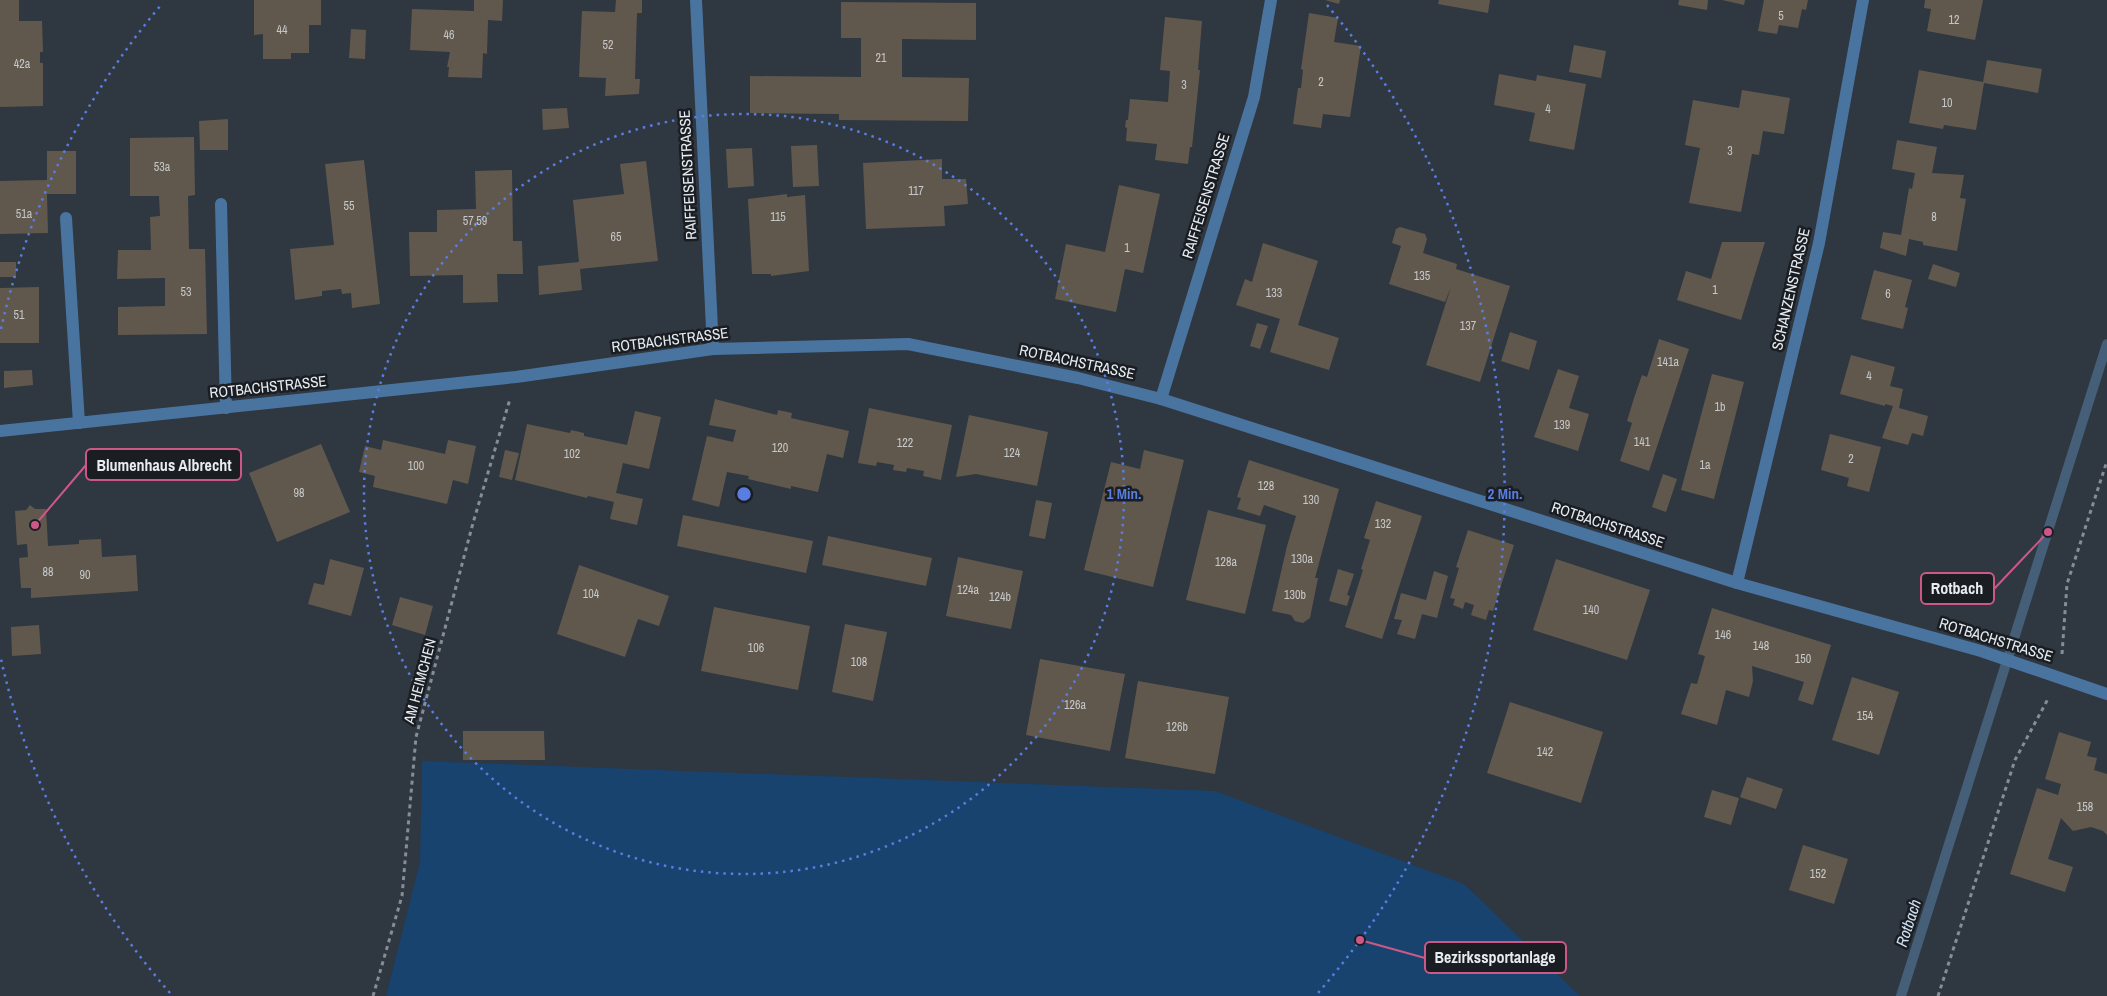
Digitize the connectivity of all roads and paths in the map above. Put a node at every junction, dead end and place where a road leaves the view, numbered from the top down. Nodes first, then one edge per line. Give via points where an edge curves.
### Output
1 (696, 0) edge
2 (1270, 0) edge
3 (1863, 0) edge
4 (221, 204) dead end
5 (66, 218) dead end
6 (713, 349) junction
7 (516, 377) junction
8 (1161, 398) junction
9 (226, 408) junction
10 (79, 423) junction
11 (0, 431) edge
12 (2107, 461) edge
13 (1737, 583) junction
14 (2060, 678) junction
15 (2107, 694) edge
16 (373, 996) edge
17 (1938, 996) edge

1 - 6 street, RAIFFEISENSTRASSE
2 - 8 street, RAIFFEISENSTRASSE via 1254,97
3 - 13 street, SCHANZENSTRASSE via 1819,243
4 - 9 street
5 - 10 street
6 - 7 street, ROTBACHSTRASSE
6 - 8 street, ROTBACHSTRASSE via 908,344
7 - 9 street, ROTBACHSTRASSE
7 - 16 path, AM HEIMCHEN via 416,737 402,896
8 - 13 street, ROTBACHSTRASSE
9 - 10 street, ROTBACHSTRASSE
10 - 11 street, ROTBACHSTRASSE
12 - 14 path via 2067,584
13 - 14 street, ROTBACHSTRASSE via 1981,651
14 - 15 street, ROTBACHSTRASSE
14 - 17 path via 2015,760

